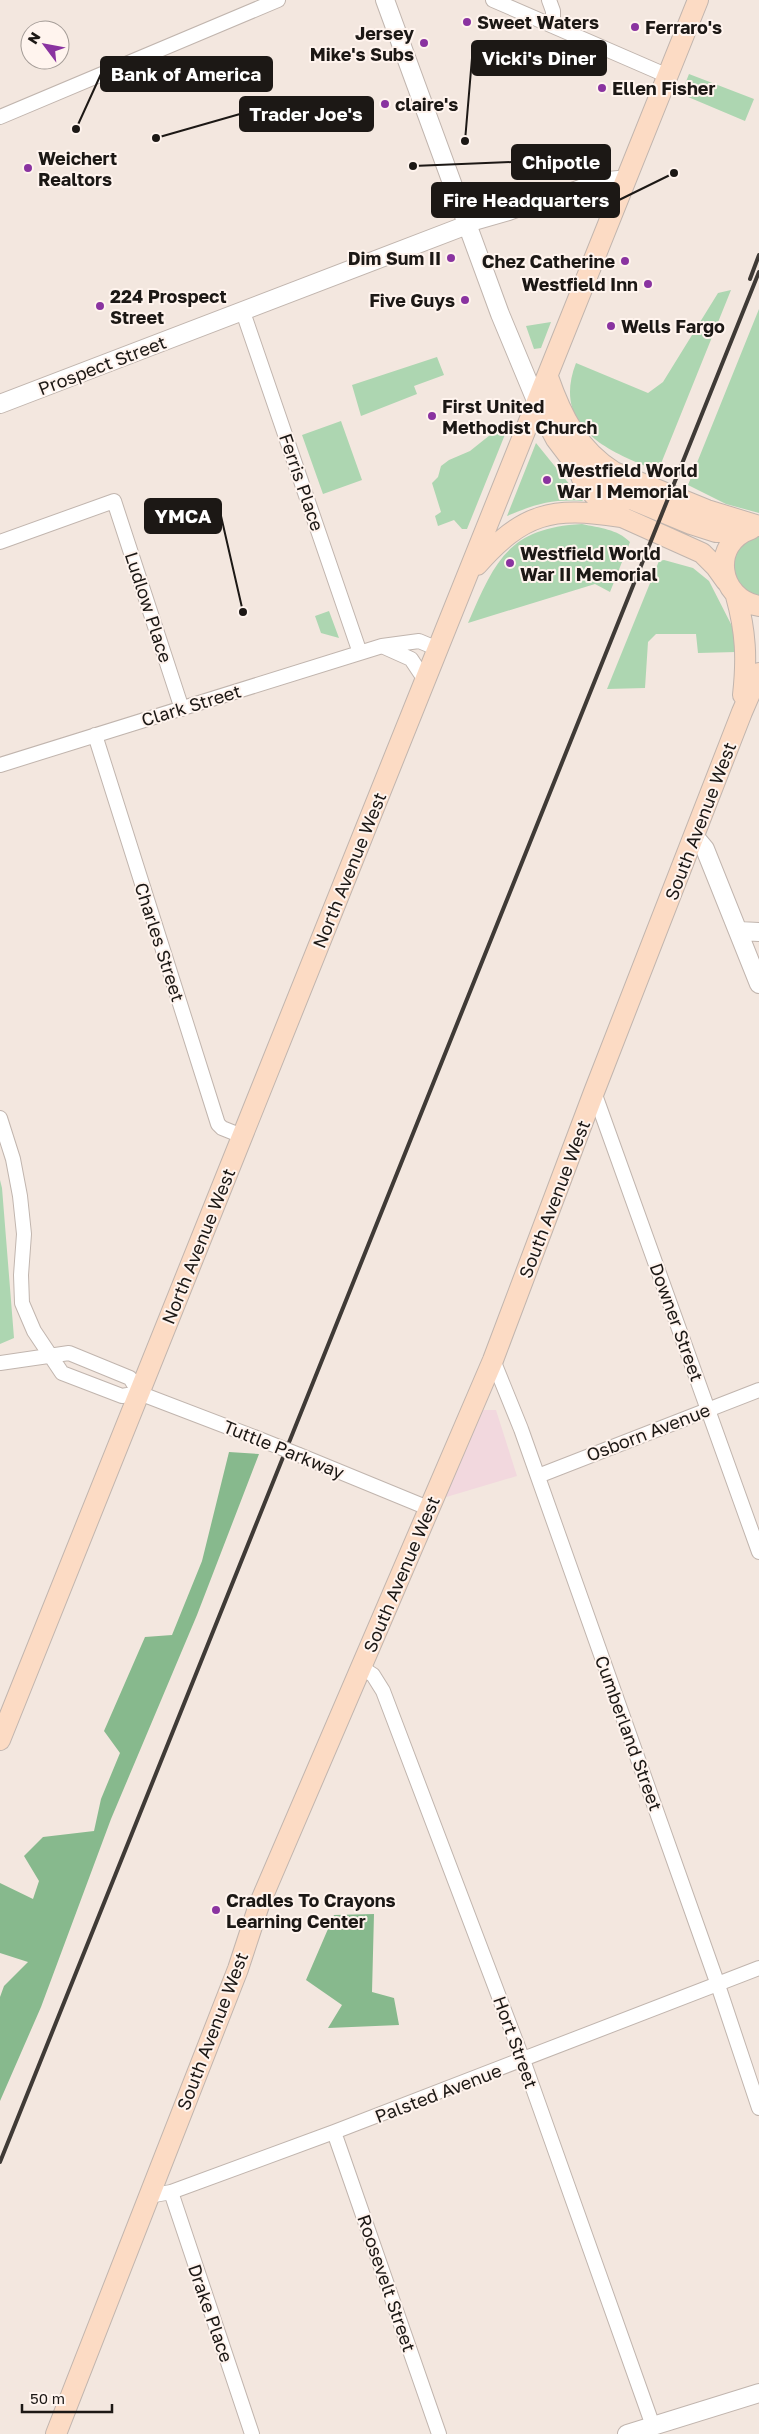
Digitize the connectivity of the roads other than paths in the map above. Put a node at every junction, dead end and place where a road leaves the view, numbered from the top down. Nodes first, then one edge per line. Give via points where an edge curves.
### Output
1 (278, 0) edge
2 (385, 0) edge
3 (493, 0) edge
4 (549, 0) edge
5 (698, 0) edge
6 (553, 26) junction
7 (668, 76) junction
8 (0, 118) edge
9 (628, 177) junction
10 (467, 225) junction
11 (243, 312) junction
12 (548, 377) junction
13 (537, 403) junction
14 (0, 404) edge
15 (578, 468) junction
16 (624, 518) junction
17 (755, 528) edge
18 (0, 542) edge
19 (466, 578) junction
20 (731, 589) junction
21 (759, 606) edge
22 (382, 646) junction
23 (438, 649) junction
24 (360, 653) junction
25 (759, 673) edge
26 (425, 680) junction
27 (182, 709) junction
28 (742, 712) junction
29 (95, 734) junction
30 (0, 765) edge
31 (695, 837) junction
32 (739, 931) junction
33 (759, 932) edge
34 (759, 984) edge
35 (594, 1092) junction
36 (0, 1118) edge
37 (242, 1136) junction
38 (49, 1355) junction
39 (493, 1360) junction
40 (0, 1363) edge
41 (759, 1390) edge
42 (139, 1393) junction
43 (708, 1409) junction
44 (538, 1476) junction
45 (428, 1508) junction
46 (759, 1552) edge
47 (362, 1668) junction
48 (0, 1740) edge
49 (759, 1968) edge
50 (718, 1985) junction
51 (523, 2060) junction
52 (759, 2108) edge
53 (334, 2132) junction
54 (171, 2192) junction
55 (150, 2196) junction
56 (759, 2393) edge
57 (653, 2426) junction
58 (56, 2434) edge
59 (252, 2434) edge
60 (439, 2434) edge
61 (626, 2434) edge

1 - 8 street
2 - 10 street
3 - 6 street
4 - 6 street
5 - 7 main road, North Avenue West
6 - 7 street
7 - 9 main road, North Avenue West
9 - 10 street, Prospect Street via 599,180
9 - 12 main road, North Avenue West
10 - 11 street, Prospect Street
10 - 13 street
11 - 14 street, Prospect Street
11 - 24 street, Ferris Place
12 - 13 main road, North Avenue West
12 - 17 main road via 566,424 604,466
13 - 15 main road via 556,439
13 - 19 main road, North Avenue West
15 - 16 main road via 584,484
15 - 17 main road via 614,492 691,524 716,532
16 - 19 main road via 576,512 525,523 505,536
16 - 20 main road via 696,549 716,567
17 - 20 main road, South Avenue West via 732,542 726,553 724,566
18 - 27 street, Ludlow Place via 114,501
19 - 23 main road, North Avenue West
20 - 21 main road
20 - 28 main road, South Avenue West via 747,650
22 - 23 street, Clark Street via 419,641
22 - 24 street, Clark Street
22 - 26 street via 411,659
23 - 26 main road, North Avenue West
24 - 27 street, Clark Street
25 - 28 main road, South Avenue West
26 - 37 main road, North Avenue West
27 - 29 street, Clark Street
28 - 31 main road, South Avenue West
29 - 30 street, Clark Street
29 - 37 street, Charles Street via 218,1124
31 - 32 street via 706,849
31 - 35 main road, South Avenue West
32 - 33 street
32 - 34 street
35 - 39 main road, South Avenue West
35 - 43 street, Downer Street
36 - 38 street, Tuttle Parkway via 20,1196 24,1234 22,1303 34,1332
37 - 42 main road, North Avenue West
38 - 40 street, Tuttle Parkway
38 - 42 street, Tuttle Parkway via 62,1372 122,1396
38 - 42 street, Tuttle Parkway via 69,1353 130,1378
39 - 44 street, Cumberland Street
39 - 45 main road, South Avenue West
41 - 43 street, Osborn Avenue
42 - 45 street, Tuttle Parkway, bridge
42 - 48 main road, North Avenue West
43 - 44 street, Osborn Avenue
43 - 46 street, Downer Street
44 - 50 street, Cumberland Street
45 - 47 main road, South Avenue West
47 - 51 street, Hort Street via 372,1675 383,1691
47 - 55 main road, South Avenue West via 259,1905
49 - 50 street, Palsted Avenue
50 - 51 street, Palsted Avenue
50 - 52 street, Cumberland Street
51 - 53 street, Palsted Avenue
51 - 57 street, Hort Street
53 - 54 street, Palsted Avenue
53 - 60 street, Roosevelt Street
54 - 55 street, Palsted Avenue
54 - 59 street, Drake Place
55 - 58 main road, South Avenue West
56 - 57 street
57 - 61 street

